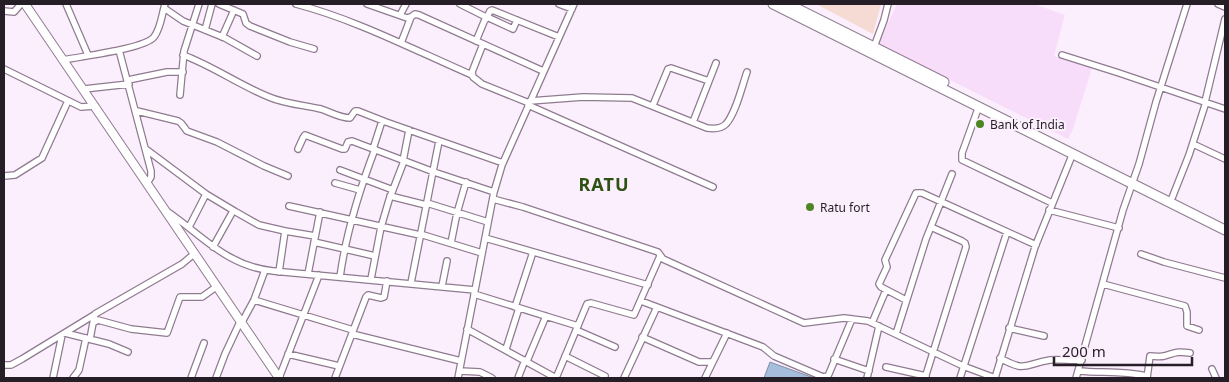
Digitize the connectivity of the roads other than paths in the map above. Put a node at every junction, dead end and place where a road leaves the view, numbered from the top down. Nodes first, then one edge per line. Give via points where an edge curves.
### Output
1 (21, 4) edge
2 (25, 4) edge
3 (66, 4) edge
4 (198, 4) edge
5 (212, 4) edge
6 (220, 4) edge
7 (296, 4) edge
8 (367, 4) edge
9 (406, 4) edge
10 (460, 4) edge
11 (559, 4) edge
12 (773, 4) edge
13 (788, 4) edge
14 (888, 4) edge
15 (1188, 4) edge
16 (1218, 4) edge
17 (164, 6) edge
18 (573, 6) edge
19 (231, 7) edge
20 (1225, 7) edge
21 (4, 11) edge
22 (400, 15) junction
23 (412, 17) junction
24 (486, 18) junction
25 (1225, 18) edge
26 (517, 20) junction
27 (192, 25) junction
28 (205, 30) junction
29 (222, 37) junction
30 (559, 37) junction
31 (476, 41) junction
32 (401, 43) junction
33 (483, 44) junction
34 (874, 46) junction
35 (314, 48) dead end
36 (119, 50) junction
37 (88, 55) junction
38 (1062, 55) dead end
39 (183, 56) junction
40 (258, 56) dead end
41 (64, 60) junction
42 (716, 63) dead end
43 (4, 69) edge
44 (544, 71) junction
45 (183, 72) junction
46 (747, 72) dead end
47 (472, 74) junction
48 (709, 81) junction
49 (128, 82) junction
50 (1161, 86) junction
51 (84, 89) junction
52 (180, 95) dead end
53 (68, 101) junction
54 (1206, 102) junction
55 (529, 103) junction
56 (653, 105) junction
57 (95, 106) junction
58 (979, 106) junction
59 (1225, 109) edge
60 (137, 111) junction
61 (382, 121) junction
62 (693, 122) junction
63 (409, 130) junction
64 (439, 140) junction
65 (1193, 144) junction
66 (298, 149) dead end
67 (374, 149) junction
68 (147, 150) junction
69 (1073, 153) junction
70 (1225, 159) edge
71 (404, 161) junction
72 (503, 163) junction
73 (340, 170) dead end
74 (434, 172) junction
75 (952, 174) dead end
76 (4, 176) edge
77 (288, 176) dead end
78 (364, 178) junction
79 (1133, 181) junction
80 (466, 182) junction
81 (147, 183) junction
82 (335, 183) dead end
83 (713, 187) dead end
84 (360, 190) junction
85 (494, 192) junction
86 (392, 193) junction
87 (206, 194) junction
88 (1172, 198) junction
89 (493, 199) junction
90 (941, 201) junction
91 (1052, 203) junction
92 (427, 204) junction
93 (289, 206) dead end
94 (1049, 210) junction
95 (167, 211) junction
96 (233, 211) junction
97 (320, 212) junction
98 (457, 213) junction
99 (351, 220) junction
100 (488, 222) junction
101 (1225, 225) edge
102 (381, 227) junction
103 (931, 227) junction
104 (189, 228) junction
105 (1119, 228) junction
106 (1225, 230) edge
107 (284, 231) junction
108 (1006, 232) junction
109 (420, 235) junction
110 (485, 238) junction
111 (315, 239) junction
112 (451, 243) junction
113 (1036, 245) junction
114 (214, 247) junction
115 (344, 249) junction
116 (533, 252) junction
117 (482, 253) junction
118 (194, 254) junction
119 (1141, 254) dead end
120 (375, 256) junction
121 (660, 256) junction
122 (447, 261) dead end
123 (265, 270) junction
124 (279, 272) junction
125 (308, 274) junction
126 (319, 275) junction
127 (340, 277) junction
128 (1225, 278) edge
129 (371, 279) junction
130 (388, 281) junction
131 (411, 283) junction
132 (648, 284) junction
133 (1103, 284) junction
134 (442, 286) junction
135 (216, 287) junction
136 (886, 290) junction
137 (474, 292) junction
138 (254, 300) junction
139 (906, 300) junction
140 (641, 301) junction
141 (517, 307) junction
142 (657, 307) junction
143 (94, 315) junction
144 (304, 315) junction
145 (546, 316) junction
146 (852, 318) junction
147 (93, 323) junction
148 (241, 323) junction
149 (872, 323) junction
150 (879, 326) junction
151 (577, 328) junction
152 (1009, 328) junction
153 (467, 329) junction
154 (1199, 330) dead end
155 (352, 332) junction
156 (726, 333) junction
157 (63, 334) junction
158 (896, 334) junction
159 (1044, 336) dead end
160 (642, 337) junction
161 (88, 339) junction
162 (204, 343) dead end
163 (615, 347) dead end
164 (506, 349) junction
165 (128, 352) dead end
166 (934, 353) junction
167 (1190, 353) dead end
168 (288, 354) junction
169 (565, 356) junction
170 (1000, 358) junction
171 (834, 359) junction
172 (1082, 360) junction
173 (461, 361) junction
174 (526, 361) junction
175 (712, 362) junction
176 (4, 365) edge
177 (339, 366) junction
178 (886, 367) dead end
179 (964, 367) junction
180 (1212, 369) dead end
181 (460, 371) junction
182 (869, 371) junction
183 (1079, 371) junction
184 (605, 376) dead end
185 (489, 377) edge
186 (925, 377) edge
187 (1147, 377) edge
188 (53, 378) edge
189 (73, 378) edge
190 (191, 378) edge
191 (216, 378) edge
192 (279, 378) edge
193 (335, 378) edge
194 (458, 378) edge
195 (518, 378) edge
196 (554, 378) edge
197 (624, 378) edge
198 (705, 378) edge
199 (867, 378) edge
200 (960, 378) edge
201 (995, 378) edge
202 (1076, 378) edge
203 (1216, 378) edge

1 - 21 street via 14,12
2 - 41 main road
3 - 37 street
4 - 27 street
5 - 28 street
6 - 19 street
7 - 32 street via 326,12
8 - 22 street
9 - 22 street
10 - 24 street
11 - 18 street
12 - 58 highway
13 - 34 highway
14 - 34 street
15 - 50 street
16 - 20 street
17 - 27 street via 177,18
17 - 36 street via 154,37
18 - 30 street
19 - 29 street
19 - 35 street via 243,14 250,26
22 - 23 street
23 - 31 street via 419,15
23 - 32 street
24 - 26 street via 492,10
24 - 26 street via 513,29
24 - 31 street
25 - 54 street
26 - 30 street
27 - 28 street
27 - 39 street
28 - 29 street
29 - 40 street
30 - 44 street
31 - 33 street
32 - 47 street
33 - 44 street
33 - 47 street
34 - 79 highway
36 - 37 street
36 - 49 street
37 - 41 street
38 - 50 street
39 - 45 street
39 - 61 street via 207,64 274,99 345,118 358,111
41 - 51 main road
42 - 48 street
43 - 53 street
44 - 55 street
45 - 49 street via 167,72
45 - 52 street
46 - 62 street via 726,124 714,129
47 - 55 street via 478,82
48 - 56 street via 668,69
48 - 62 street
49 - 51 street
49 - 60 street
50 - 54 street
50 - 79 street
51 - 57 main road
53 - 57 street via 81,107
53 - 76 street via 39,162 15,175
54 - 59 street
54 - 65 street
55 - 56 street via 583,97 623,97
55 - 72 street
55 - 83 street
56 - 62 street
57 - 81 main road
58 - 69 highway
58 - 91 street via 962,160
60 - 68 street
60 - 77 street via 180,122 187,131
61 - 63 street
61 - 67 street
63 - 64 street
63 - 71 street
64 - 72 street
64 - 74 street
65 - 70 street
65 - 88 street
66 - 67 street via 305,135 342,149 350,141
67 - 71 street
67 - 78 street
68 - 81 street via 152,174
68 - 87 street
69 - 79 highway
69 - 91 street
71 - 74 street
71 - 86 street
72 - 85 street
73 - 78 street
74 - 80 street
74 - 92 street
75 - 90 street
78 - 84 street
78 - 86 street
79 - 88 highway
79 - 105 street
79 - 106 highway
80 - 85 street
80 - 98 street
81 - 95 main road
82 - 84 street
84 - 99 street
85 - 89 street
86 - 92 street
86 - 102 street
87 - 96 street
87 - 104 street
88 - 101 highway
89 - 100 street
89 - 121 street
90 - 103 street
90 - 108 street
90 - 136 street via 922,193 914,194 885,260 886,267 879,284
91 - 94 street
92 - 98 street
92 - 109 street
93 - 97 street
94 - 105 street
94 - 113 street
95 - 104 street
95 - 118 main road
96 - 107 street via 259,225
96 - 114 street
97 - 99 street
97 - 111 street
98 - 100 street
98 - 112 street
99 - 102 street
99 - 115 street
100 - 110 street
102 - 109 street
102 - 120 street
103 - 139 street
103 - 166 street via 962,241 966,247
104 - 114 street
105 - 133 street
107 - 111 street
107 - 124 street
108 - 113 street
108 - 179 street
109 - 112 street
109 - 131 street
110 - 116 street
110 - 117 street
111 - 115 street
111 - 125 street
112 - 117 street
113 - 152 street
114 - 123 street via 240,264
115 - 120 street
115 - 127 street
116 - 132 street
116 - 141 street
117 - 137 street
118 - 135 main road
118 - 143 street
119 - 128 street
120 - 129 street
121 - 132 street
121 - 146 street via 804,323
122 - 134 street
123 - 124 street
123 - 138 street
124 - 125 street
125 - 126 street
126 - 127 street
126 - 144 street
127 - 129 street
129 - 130 street
130 - 131 street
130 - 155 street via 384,297 366,297
131 - 134 street
132 - 140 street
133 - 154 street via 1184,305 1187,308 1186,326
133 - 172 street
134 - 137 street
135 - 147 street via 202,297 180,297 167,333 98,320
135 - 148 main road
136 - 139 street
136 - 149 street
137 - 141 street
137 - 153 street
138 - 144 street
138 - 148 street
139 - 158 street
140 - 142 street
140 - 151 street via 632,315 588,303
141 - 145 street
141 - 164 street
142 - 156 street
142 - 160 street
143 - 147 street
143 - 157 street
144 - 155 street
144 - 168 street
145 - 151 street
145 - 174 street
146 - 149 street
146 - 171 street
147 - 161 street
148 - 191 street
148 - 192 main road
149 - 150 street
150 - 158 street
150 - 182 street
151 - 163 street
151 - 169 street
152 - 159 street
152 - 170 street
153 - 164 street
153 - 173 street
155 - 173 street
155 - 177 street
156 - 171 street via 763,347 771,355 823,377 828,376
156 - 175 street
157 - 161 street
157 - 176 street via 14,364
157 - 188 street
158 - 166 street
160 - 175 street via 699,362
160 - 197 street
161 - 165 street
161 - 189 street via 79,370
162 - 190 street
164 - 174 street
166 - 179 street
166 - 186 street
167 - 187 street via 1180,351 1150,356
168 - 177 street
168 - 192 street
169 - 184 street
169 - 196 street
170 - 172 street via 1020,367 1050,360
170 - 201 street
171 - 182 street
172 - 183 street
173 - 181 street
174 - 195 street
174 - 196 street
175 - 198 street
177 - 193 street
178 - 186 street
179 - 200 street
179 - 201 street
180 - 203 street
181 - 185 street via 480,372
181 - 194 street
182 - 199 street
183 - 187 street via 1127,372
183 - 202 street

